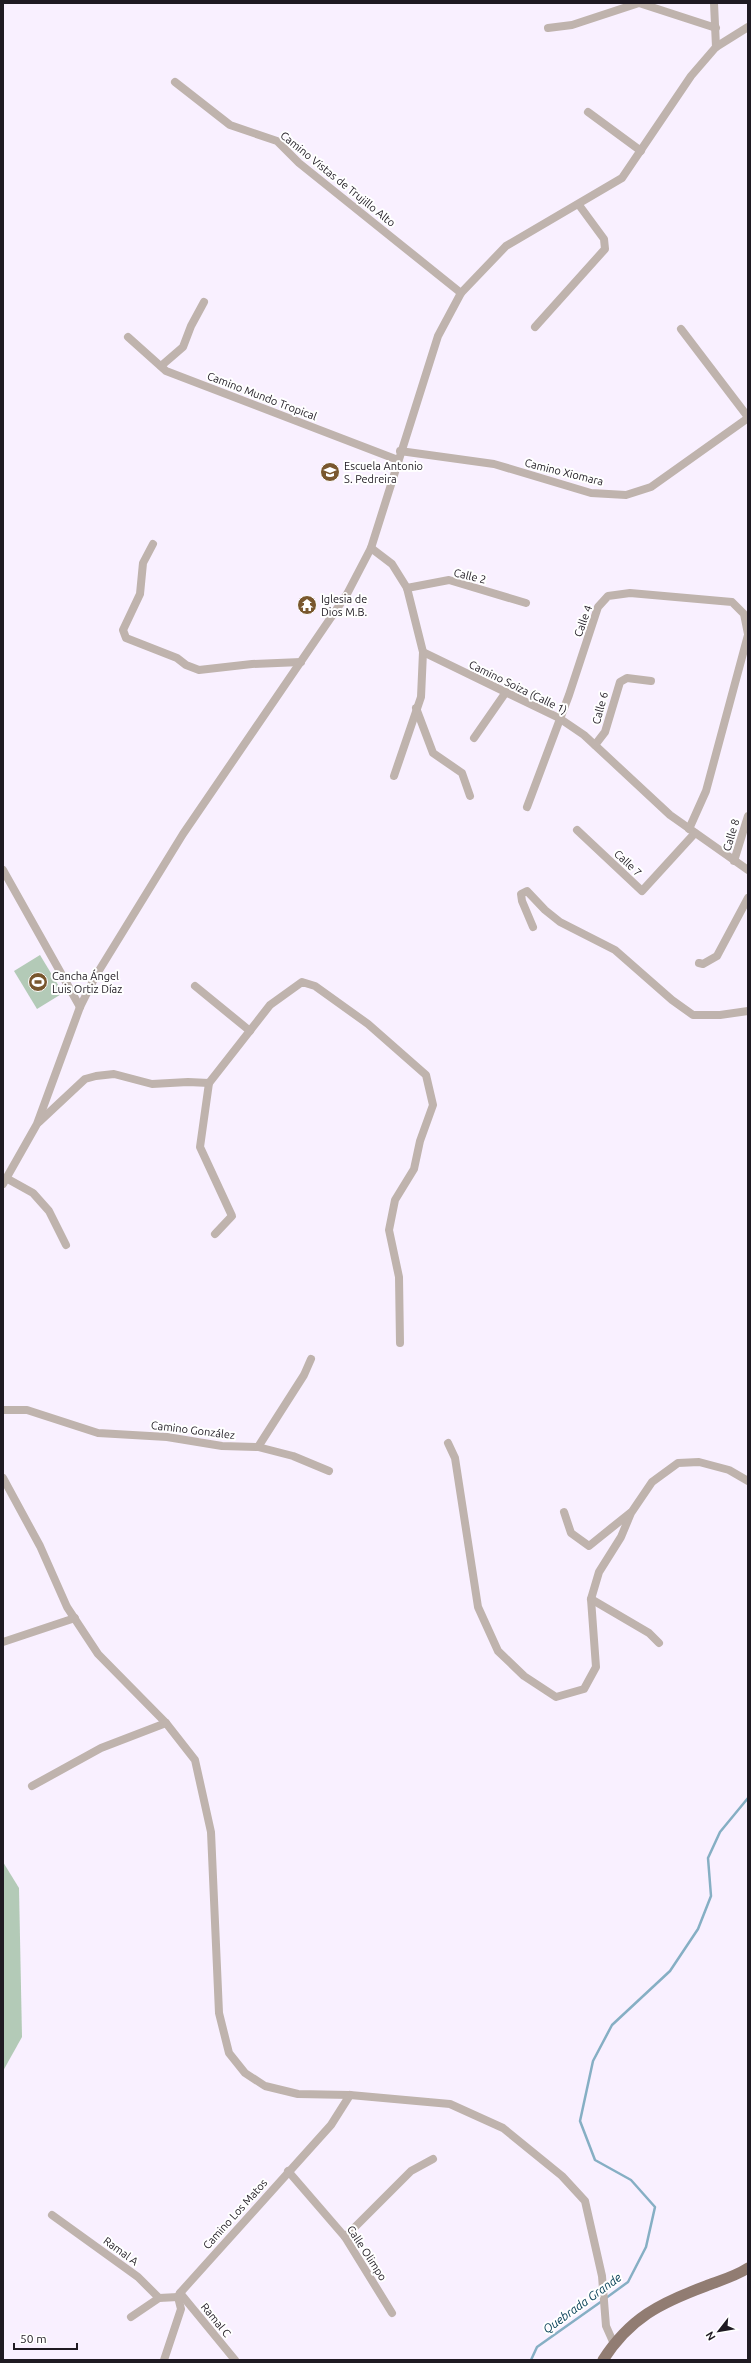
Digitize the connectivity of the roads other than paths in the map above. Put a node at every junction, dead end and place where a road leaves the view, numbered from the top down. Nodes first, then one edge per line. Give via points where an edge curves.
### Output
1 (714, 3) edge
2 (748, 27) edge
3 (548, 28) dead end
4 (716, 28) junction
5 (716, 46) junction
6 (175, 82) dead end
7 (588, 112) dead end
8 (641, 151) junction
9 (580, 205) junction
10 (461, 293) junction
11 (204, 302) dead end
12 (535, 327) dead end
13 (681, 329) dead end
14 (128, 337) dead end
15 (161, 366) junction
16 (748, 417) edge
17 (400, 451) junction
18 (398, 460) junction
19 (153, 544) dead end
20 (371, 548) junction
21 (407, 588) junction
22 (526, 603) dead end
23 (748, 634) edge
24 (423, 652) junction
25 (301, 662) junction
26 (651, 681) dead end
27 (506, 692) junction
28 (416, 708) junction
29 (559, 718) junction
30 (474, 738) dead end
31 (595, 745) junction
32 (394, 776) dead end
33 (470, 796) dead end
34 (527, 807) dead end
35 (748, 816) edge
36 (577, 830) dead end
37 (692, 831) junction
38 (734, 861) junction
39 (3, 870) edge
40 (748, 870) edge
41 (748, 898) edge
42 (533, 927) dead end
43 (699, 963) dead end
44 (195, 986) dead end
45 (80, 1008) junction
46 (748, 1011) edge
47 (250, 1031) junction
48 (209, 1083) junction
49 (38, 1124) junction
50 (5, 1181) edge
51 (215, 1234) dead end
52 (66, 1245) dead end
53 (400, 1343) dead end
54 (311, 1359) dead end
55 (3, 1410) edge
56 (448, 1444) dead end
57 (258, 1447) junction
58 (329, 1470) dead end
59 (3, 1478) edge
60 (748, 1481) edge
61 (564, 1512) dead end
62 (631, 1513) junction
63 (591, 1599) junction
64 (74, 1618) junction
65 (3, 1642) edge
66 (659, 1643) dead end
67 (166, 1723) junction
68 (32, 1786) dead end
69 (350, 2095) junction
70 (433, 2159) dead end
71 (288, 2171) junction
72 (52, 2215) dead end
73 (345, 2237) junction
74 (748, 2268) edge
75 (179, 2295) junction
76 (159, 2298) junction
77 (392, 2314) dead end
78 (131, 2317) dead end
79 (614, 2344) junction
80 (164, 2360) edge
81 (234, 2360) edge
82 (603, 2360) edge

1 - 4 street
2 - 5 street
3 - 4 street via 572,25 639,3
4 - 5 street
5 - 8 street via 691,76
6 - 10 street, Camino Vistas de Trujillo Alto via 230,125 277,141 299,163
7 - 8 street
8 - 9 street via 622,178
9 - 10 street via 506,246
9 - 12 street via 604,239 605,249
10 - 17 street via 438,336
11 - 15 street via 183,347
13 - 16 street
14 - 15 street, Camino Mundo Tropical
15 - 18 street, Camino Mundo Tropical via 166,371
16 - 17 street, Camino Xiomara via 650,487 626,495 591,492 494,464
17 - 18 street
18 - 20 street
19 - 25 street via 143,563 140,594 123,630 126,638 177,658 199,670
20 - 21 street via 392,564
20 - 25 street via 347,594
21 - 22 street, Calle 2 via 449,580
21 - 24 street
23 - 29 street, Calle 4 via 744,614 732,602 630,593 608,596 598,607
23 - 37 street, Calle 4 via 706,791
24 - 27 street, Camino Soiza (Calle 1)
24 - 28 street via 421,697
25 - 45 street via 183,834 98,972
26 - 31 street, Calle 6 via 627,678 620,682 605,732
27 - 29 street, Camino Soiza (Calle 1)
27 - 30 street
28 - 32 street
28 - 33 street via 433,753 462,773
29 - 31 street, Camino Soiza (Calle 1)
29 - 34 street, Calle 4
31 - 37 street, Camino Soiza (Calle 1) via 670,815
35 - 38 street, Calle 8
36 - 37 street, Calle 7 via 642,891
37 - 38 street, Camino Soiza (Calle 1)
38 - 40 street, Camino Soiza (Calle 1)
39 - 45 street
41 - 43 street via 716,956 703,964
42 - 46 street via 522,901 521,894 527,891 544,910 560,922 614,950 693,1015
44 - 47 street
45 - 49 street
47 - 48 street
47 - 53 street via 270,1005 302,982 315,986 368,1024 426,1075 433,1105 414,1169 396,1200 390,1230 399,1277
48 - 49 street via 152,1084 114,1074 85,1079
48 - 51 street via 200,1146 232,1216
49 - 50 street
50 - 52 street via 33,1193 50,1211
54 - 57 street via 304,1375
55 - 57 street, Camino González via 27,1410 98,1433 167,1436 222,1446
56 - 63 street via 455,1458 478,1607 498,1651 524,1676 556,1697 584,1689 596,1667
57 - 58 street, Camino González via 293,1456
59 - 64 street via 40,1546
60 - 62 street via 729,1470 699,1462 678,1463 652,1482
61 - 62 street via 571,1533 589,1546
62 - 63 street via 621,1537 599,1572
63 - 66 street via 649,1633
64 - 65 street
64 - 67 street via 98,1654
67 - 68 street via 100,1748
67 - 69 street via 195,1760 211,1832 219,2013 229,2053 245,2073 264,2086 298,2094
69 - 71 street, Camino Los Matos via 331,2125
69 - 79 street via 450,2104 503,2128 562,2176 585,2201 602,2276 606,2326
70 - 73 street via 411,2171
71 - 73 street, Calle Olimpo
71 - 75 street, Camino Los Matos
72 - 76 street, Ramal A via 138,2278
73 - 77 street, Calle Olimpo
74 - 79 main road via 662,2303 645,2314
75 - 76 street
75 - 80 street via 181,2309
75 - 81 street, Ramal C
76 - 78 street
79 - 82 main road

